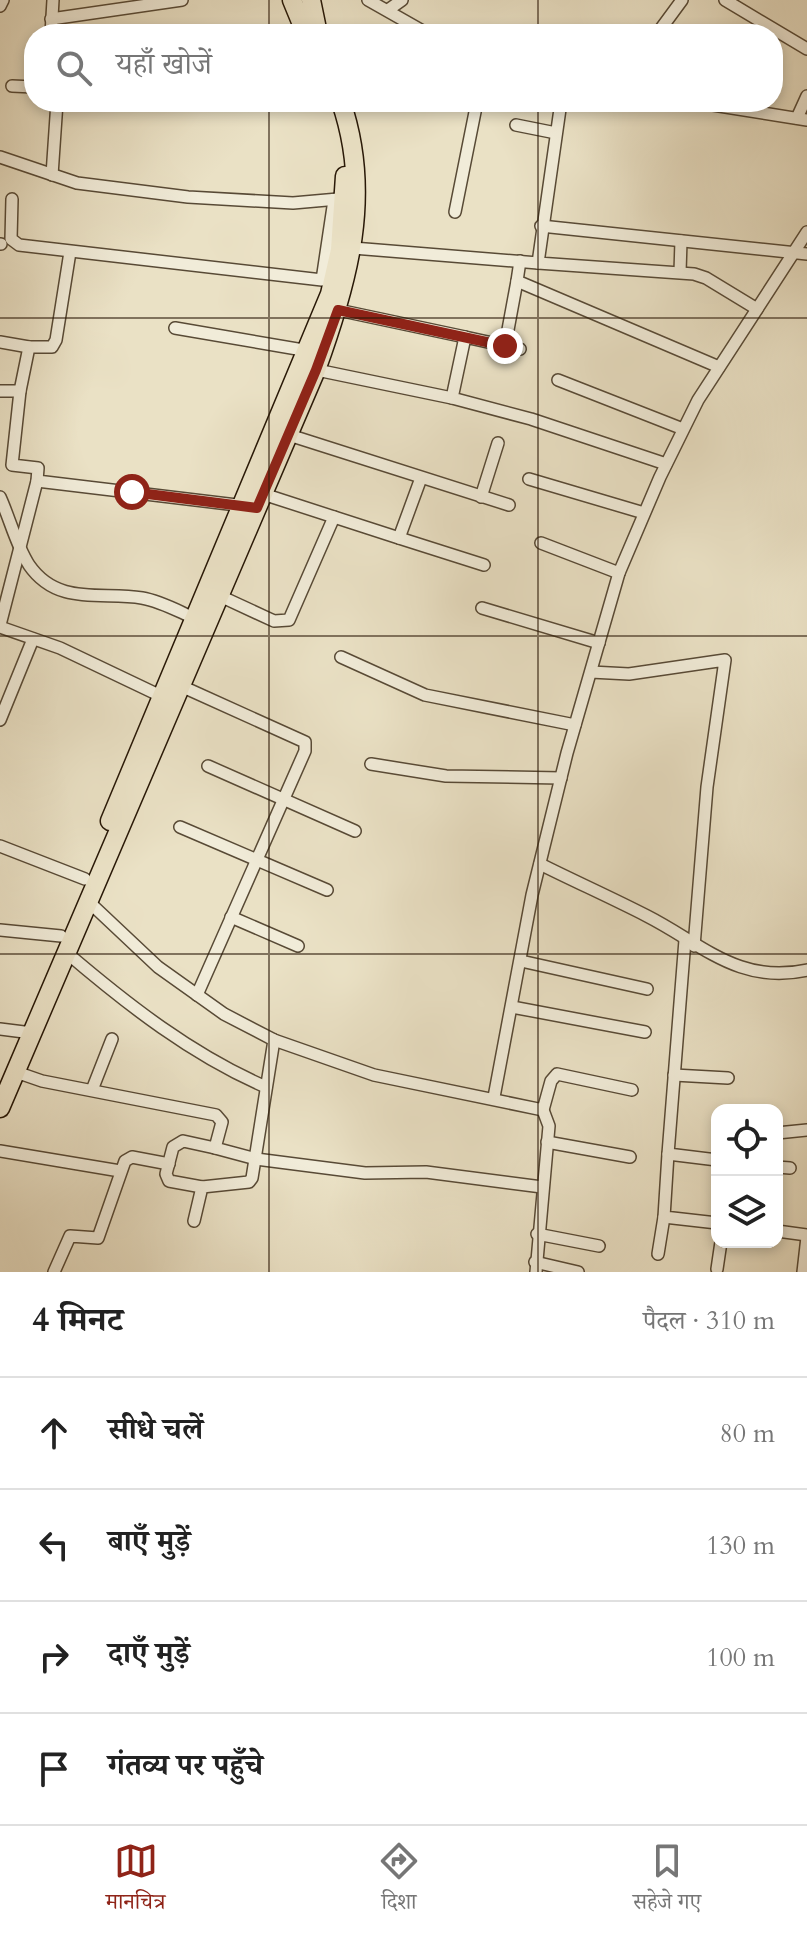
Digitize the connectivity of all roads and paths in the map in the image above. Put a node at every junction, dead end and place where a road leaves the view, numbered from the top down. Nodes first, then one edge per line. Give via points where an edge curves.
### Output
1 (3, 0) edge
2 (53, 0) edge
3 (182, 0) edge
4 (292, 0) edge
5 (311, 0) edge
6 (368, 0) edge
7 (378, 0) edge
8 (402, 0) edge
9 (682, 0) edge
10 (725, 0) edge
11 (0, 6) edge
12 (388, 10) junction
13 (51, 19) junction
14 (51, 24) edge
15 (302, 24) edge
16 (316, 24) edge
17 (411, 24) edge
18 (664, 24) edge
19 (765, 24) edge
20 (783, 35) edge
21 (807, 49) edge
22 (12, 86) dead end
23 (24, 87) edge
24 (807, 96) edge
25 (56, 112) edge
26 (332, 112) edge
27 (344, 112) edge
28 (475, 112) edge
29 (559, 112) edge
30 (758, 112) edge
31 (802, 119) edge
32 (516, 125) dead end
33 (556, 133) junction
34 (0, 157) edge
35 (52, 175) junction
36 (345, 197) junction
37 (12, 199) dead end
38 (455, 212) dead end
39 (541, 226) junction
40 (807, 232) edge
41 (681, 241) junction
42 (353, 248) junction
43 (70, 252) junction
44 (794, 253) junction
45 (807, 254) edge
46 (520, 261) junction
47 (538, 263) junction
48 (680, 272) junction
49 (517, 281) junction
50 (334, 282) junction
51 (757, 309) junction
52 (338, 310) junction
53 (175, 328) dead end
54 (465, 337) junction
55 (0, 342) edge
56 (505, 346) junction
57 (29, 347) junction
58 (520, 349) dead end
59 (310, 363) junction
60 (719, 367) junction
61 (558, 380) dead end
62 (0, 391) edge
63 (20, 391) junction
64 (452, 398) junction
65 (683, 429) junction
66 (289, 435) junction
67 (498, 443) dead end
68 (666, 464) junction
69 (421, 478) junction
70 (529, 479) dead end
71 (37, 481) junction
72 (0, 497) edge
73 (481, 497) junction
74 (255, 503) junction
75 (509, 505) dead end
76 (4, 512) edge
77 (644, 513) junction
78 (334, 517) junction
79 (399, 538) junction
80 (541, 543) dead end
81 (21, 551) junction
82 (484, 565) dead end
83 (619, 573) junction
84 (220, 596) junction
85 (482, 608) dead end
86 (194, 618) junction
87 (0, 626) edge
88 (33, 639) junction
89 (599, 643) junction
90 (341, 657) dead end
91 (591, 672) junction
92 (172, 695) junction
93 (0, 720) edge
94 (575, 725) junction
95 (371, 764) dead end
96 (208, 766) dead end
97 (561, 778) junction
98 (284, 800) junction
99 (180, 827) dead end
100 (355, 831) dead end
101 (0, 846) edge
102 (257, 860) junction
103 (540, 864) junction
104 (85, 879) junction
105 (327, 890) dead end
106 (89, 902) junction
107 (231, 917) junction
108 (0, 930) edge
109 (689, 943) junction
110 (64, 944) junction
111 (298, 946) dead end
112 (521, 961) junction
113 (807, 970) edge
114 (647, 989) dead end
115 (197, 995) junction
116 (512, 1007) junction
117 (0, 1029) edge
118 (26, 1032) junction
119 (645, 1032) dead end
120 (112, 1039) dead end
121 (274, 1040) junction
122 (8, 1074) edge
123 (674, 1075) junction
124 (728, 1078) dead end
125 (266, 1087) junction
126 (92, 1090) junction
127 (632, 1090) dead end
128 (494, 1097) junction
129 (0, 1108) edge
130 (543, 1110) junction
131 (807, 1130) edge
132 (783, 1132) edge
133 (547, 1142) junction
134 (215, 1148) junction
135 (0, 1151) edge
136 (668, 1154) junction
137 (630, 1157) dead end
138 (256, 1159) junction
139 (711, 1159) edge
140 (169, 1164) junction
141 (783, 1167) edge
142 (790, 1168) dead end
143 (120, 1171) junction
144 (202, 1187) junction
145 (542, 1187) junction
146 (664, 1217) junction
147 (194, 1221) dead end
148 (711, 1222) edge
149 (783, 1232) edge
150 (537, 1234) junction
151 (807, 1236) edge
152 (599, 1246) dead end
153 (720, 1248) edge
154 (658, 1254) dead end
155 (536, 1267) edge
156 (717, 1269) dead end
157 (54, 1272) edge
158 (578, 1272) edge
159 (803, 1272) edge

1 - 11 street
2 - 13 street
3 - 13 street
4 - 15 main road
5 - 16 main road
6 - 12 street
7 - 12 street
8 - 12 street
9 - 18 street
10 - 19 street
12 - 17 street
13 - 14 street
20 - 21 street
22 - 23 street
24 - 31 street
25 - 35 street
26 - 36 main road via 343,155
27 - 36 main road via 355,152
28 - 38 street
29 - 33 street
30 - 31 street
32 - 33 street
33 - 39 street
34 - 35 street
35 - 36 street via 188,197 293,203
36 - 42 main road
36 - 50 main road
37 - 43 street via 14,243
39 - 41 street
39 - 47 street
40 - 44 street
41 - 44 street
41 - 48 street
42 - 46 street
42 - 50 main road
43 - 50 street
43 - 57 street via 56,340 52,347
44 - 45 street
44 - 51 street
46 - 47 street
46 - 49 street
47 - 48 street
48 - 51 street via 706,278
49 - 56 street
49 - 60 street
50 - 52 main road
50 - 59 main road
51 - 60 street
52 - 54 street
52 - 59 main road
53 - 59 street
54 - 56 street
54 - 64 street
55 - 57 street
56 - 58 street
57 - 63 street
59 - 64 street
59 - 66 main road
59 - 74 main road
60 - 65 street
61 - 65 street
62 - 63 street
63 - 71 street via 12,465 38,468
64 - 68 street
65 - 68 street
66 - 69 street
66 - 74 main road
67 - 73 street
68 - 77 street
69 - 73 street
69 - 79 street
70 - 77 street
71 - 74 street
71 - 81 street
72 - 76 street
73 - 75 street
74 - 78 street
74 - 84 main road
74 - 86 main road
76 - 81 street
77 - 83 street
78 - 79 street
78 - 84 street via 289,620 274,621
79 - 82 street
80 - 83 street
81 - 86 street via 34,571 61,589 91,598 140,598
81 - 87 street
83 - 89 street
84 - 92 main road
85 - 89 street
86 - 92 main road
87 - 88 street
88 - 92 street
88 - 93 street
89 - 91 street
90 - 94 street via 425,695
91 - 94 street
91 - 109 street via 629,674 725,660
92 - 98 street via 305,742
92 - 104 main road
92 - 106 main road
94 - 97 street
95 - 97 street via 456,777
96 - 98 street
97 - 103 street
98 - 100 street
98 - 102 street
99 - 102 street
101 - 104 street
102 - 105 street
102 - 107 street
103 - 109 street via 651,918
103 - 112 street
104 - 110 main road
106 - 110 main road
106 - 115 street via 158,967
107 - 111 street
107 - 115 street
108 - 110 street
109 - 113 street via 760,973
109 - 123 street
110 - 118 main road
110 - 125 street via 183,1043
112 - 114 street
112 - 116 street
115 - 121 street
116 - 119 street
116 - 128 street
117 - 118 street
118 - 122 main road
120 - 126 street
121 - 125 street
121 - 128 street via 374,1075
122 - 126 street
122 - 129 main road
123 - 124 street
123 - 136 street
125 - 138 street
126 - 134 street via 216,1115 222,1122
127 - 130 street via 557,1074
128 - 130 street
130 - 133 street
131 - 132 street
133 - 137 street
133 - 145 street
134 - 138 street
134 - 140 street via 179,1141
135 - 143 street
136 - 139 street
136 - 146 street
138 - 144 street via 249,1182
138 - 145 street
140 - 143 street via 132,1157
140 - 144 street via 169,1181
141 - 142 street
143 - 157 street via 98,1238 70,1236
144 - 147 street
145 - 150 street
146 - 148 street
146 - 154 street
149 - 151 street
150 - 152 street
150 - 155 street
151 - 159 street
153 - 156 street
155 - 158 street

